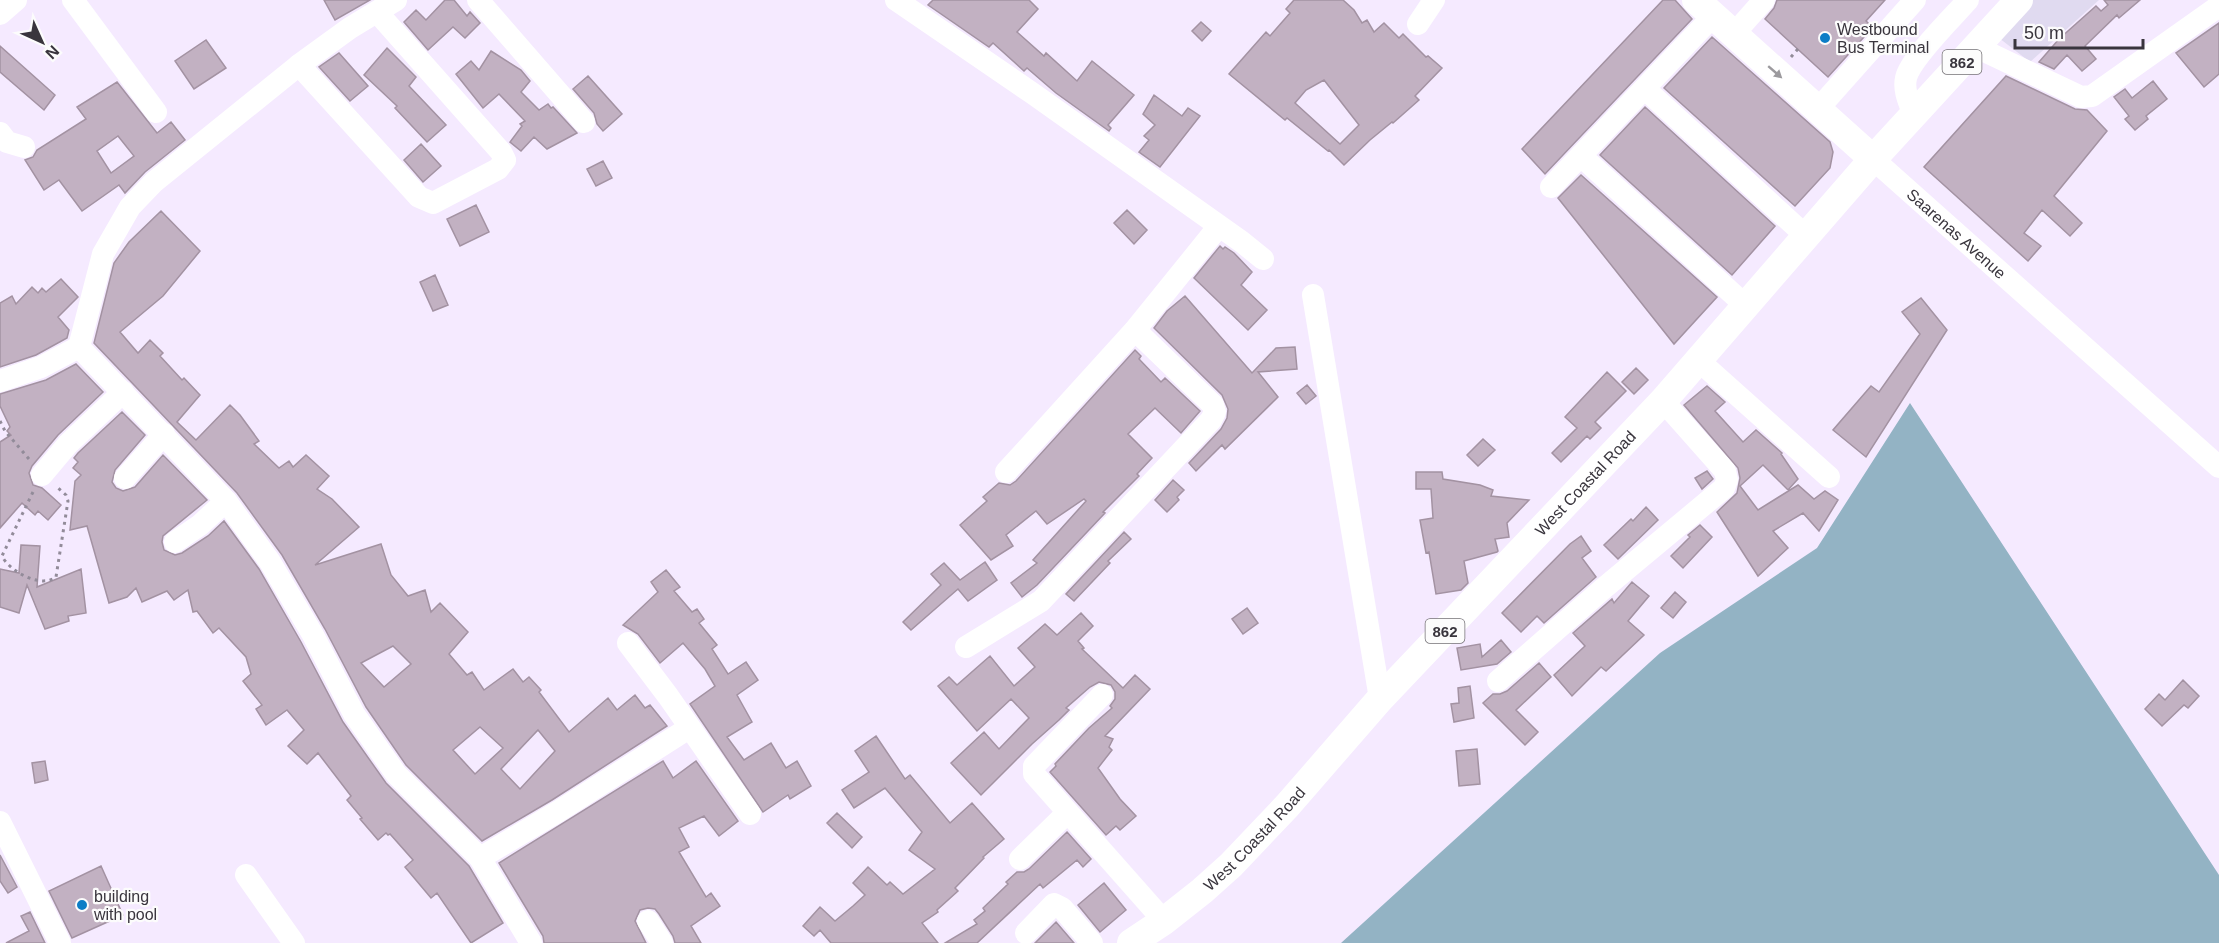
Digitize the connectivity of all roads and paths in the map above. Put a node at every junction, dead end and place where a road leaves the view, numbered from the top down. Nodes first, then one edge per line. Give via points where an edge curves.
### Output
1 (16, 0) edge
2 (73, 0) edge
3 (396, 0) edge
4 (478, 0) edge
5 (896, 0) edge
6 (1434, 0) edge
7 (1764, 0) edge
8 (1915, 0) edge
9 (1968, 0) edge
10 (2019, 0) edge
11 (2219, 6) edge
12 (377, 12) junction
13 (0, 14) edge
14 (1714, 17) edge
15 (1418, 24) dead end
16 (1976, 47) junction
17 (299, 65) junction
18 (1645, 89) junction
19 (1818, 109) junction
20 (156, 112) dead end
21 (1910, 119) junction
22 (584, 122) dead end
23 (1842, 131) junction
24 (0, 133) edge
25 (24, 147) dead end
26 (1581, 156) junction
27 (1873, 159) junction
28 (1551, 187) dead end
29 (1840, 198) junction
30 (1219, 226) junction
31 (1806, 236) junction
32 (1263, 259) dead end
33 (1313, 295) dead end
34 (1745, 305) junction
35 (1135, 330) junction
36 (79, 347) junction
37 (1698, 360) junction
38 (0, 381) edge
39 (123, 392) junction
40 (1663, 401) junction
41 (0, 421) edge
42 (164, 434) junction
43 (2219, 467) edge
44 (1006, 472) dead end
45 (42, 475) junction
46 (1829, 477) dead end
47 (125, 478) dead end
48 (226, 501) junction
49 (175, 542) dead end
50 (628, 643) dead end
51 (966, 647) dead end
52 (1498, 681) dead end
53 (1102, 695) dead end
54 (1380, 699) junction
55 (689, 728) junction
56 (1068, 813) junction
57 (750, 814) dead end
58 (0, 822) edge
59 (480, 858) junction
60 (1020, 859) dead end
61 (246, 875) dead end
62 (648, 921) dead end
63 (1164, 921) junction
64 (1026, 933) dead end
65 (60, 943) edge
66 (294, 943) edge
67 (531, 943) edge
68 (662, 943) edge
69 (1092, 943) edge
70 (1131, 943) edge

1 - 13 street
2 - 20 street
3 - 12 street
4 - 22 street
5 - 30 street
6 - 15 street
7 - 14 street
8 - 19 street
9 - 21 street via 1916,60 1906,78
10 - 16 main road, West Coastal Road / 862
11 - 16 street via 2092,96 2081,97
12 - 17 street
12 - 17 street via 501,152 504,160 498,169 433,203 419,197
14 - 18 street
14 -> 19 main road, Saarenas Avenue
16 - 21 main road, West Coastal Road / 862
17 - 36 street via 154,182 130,207 102,254
18 - 26 street
18 - 31 street
19 - 23 main road, Saarenas Avenue
21 - 23 main road via 1877,130
21 - 27 main road, West Coastal Road / 862
23 - 27 main road, Saarenas Avenue
23 - 29 main road via 1851,157
24 - 25 street via 7,142
26 - 28 street
26 - 34 street
27 - 29 main road, West Coastal Road / 862
27 - 43 street, Saarenas Avenue
29 - 31 main road, West Coastal Road / 862
30 - 32 street
30 - 35 street
31 - 34 main road, West Coastal Road / 862
33 - 54 street
34 - 37 main road, West Coastal Road / 862
35 - 44 street
35 - 51 street via 1213,405 1211,420 1041,601
36 - 38 street via 41,367
36 - 39 street
37 - 40 main road, West Coastal Road / 862
37 - 46 street
39 - 42 street
39 - 45 street via 68,444
40 - 52 street via 1725,471 1724,488
40 - 54 main road, West Coastal Road / 862
41 - 45 path
42 - 47 street
42 - 48 street
45 - 45 path via 2,556 27,576 44,581 56,577 68,501
48 - 49 street
48 - 59 street via 270,562 354,714 396,774
50 - 55 street
53 - 56 street via 1034,766 1034,774
54 - 63 main road, West Coastal Road / 862 via 1231,865
55 - 57 street
55 - 59 street
56 - 60 street
56 - 63 street
58 - 65 street
59 - 67 street
61 - 66 street
62 - 68 street
63 - 70 main road, West Coastal Road / 862
64 - 69 street via 1054,904

